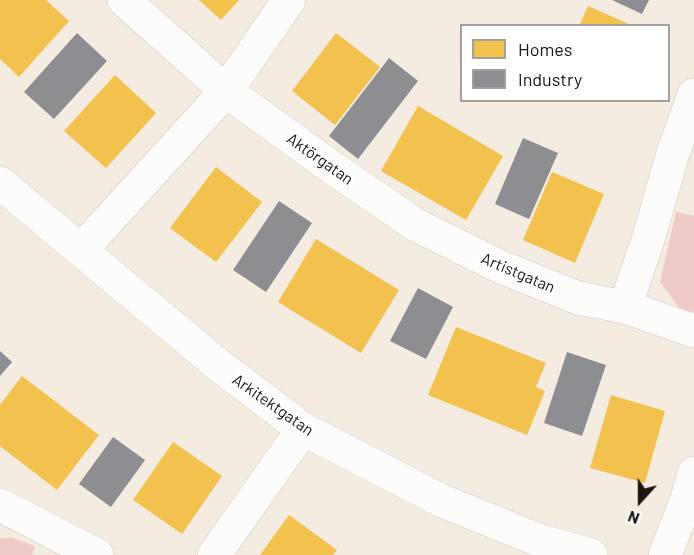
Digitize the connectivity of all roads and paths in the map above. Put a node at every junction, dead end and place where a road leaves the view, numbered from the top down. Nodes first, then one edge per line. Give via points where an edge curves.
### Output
1 (124, 0) edge
2 (289, 0) edge
3 (226, 91) junction
4 (694, 96) edge
5 (0, 183) edge
6 (416, 225) joint
7 (81, 250) junction
8 (625, 307) junction
9 (694, 331) edge
10 (303, 429) junction
11 (694, 473) edge
12 (0, 505) edge
13 (97, 555) edge
14 (214, 555) edge
15 (591, 555) edge
16 (665, 555) edge

1 - 3 street, Aktörgatan
2 - 3 street
3 - 6 street, Aktörgatan
3 - 7 street
4 - 8 street
5 - 7 street, Arkitektgatan
6 - 8 street, Artistgatan via 501,267 578,298
7 - 10 street, Arkitektgatan via 221,367
8 - 9 street, Artistgatan
10 - 14 street
10 - 15 street, Arkitektgatan via 440,500 541,542
11 - 16 street
12 - 13 street

